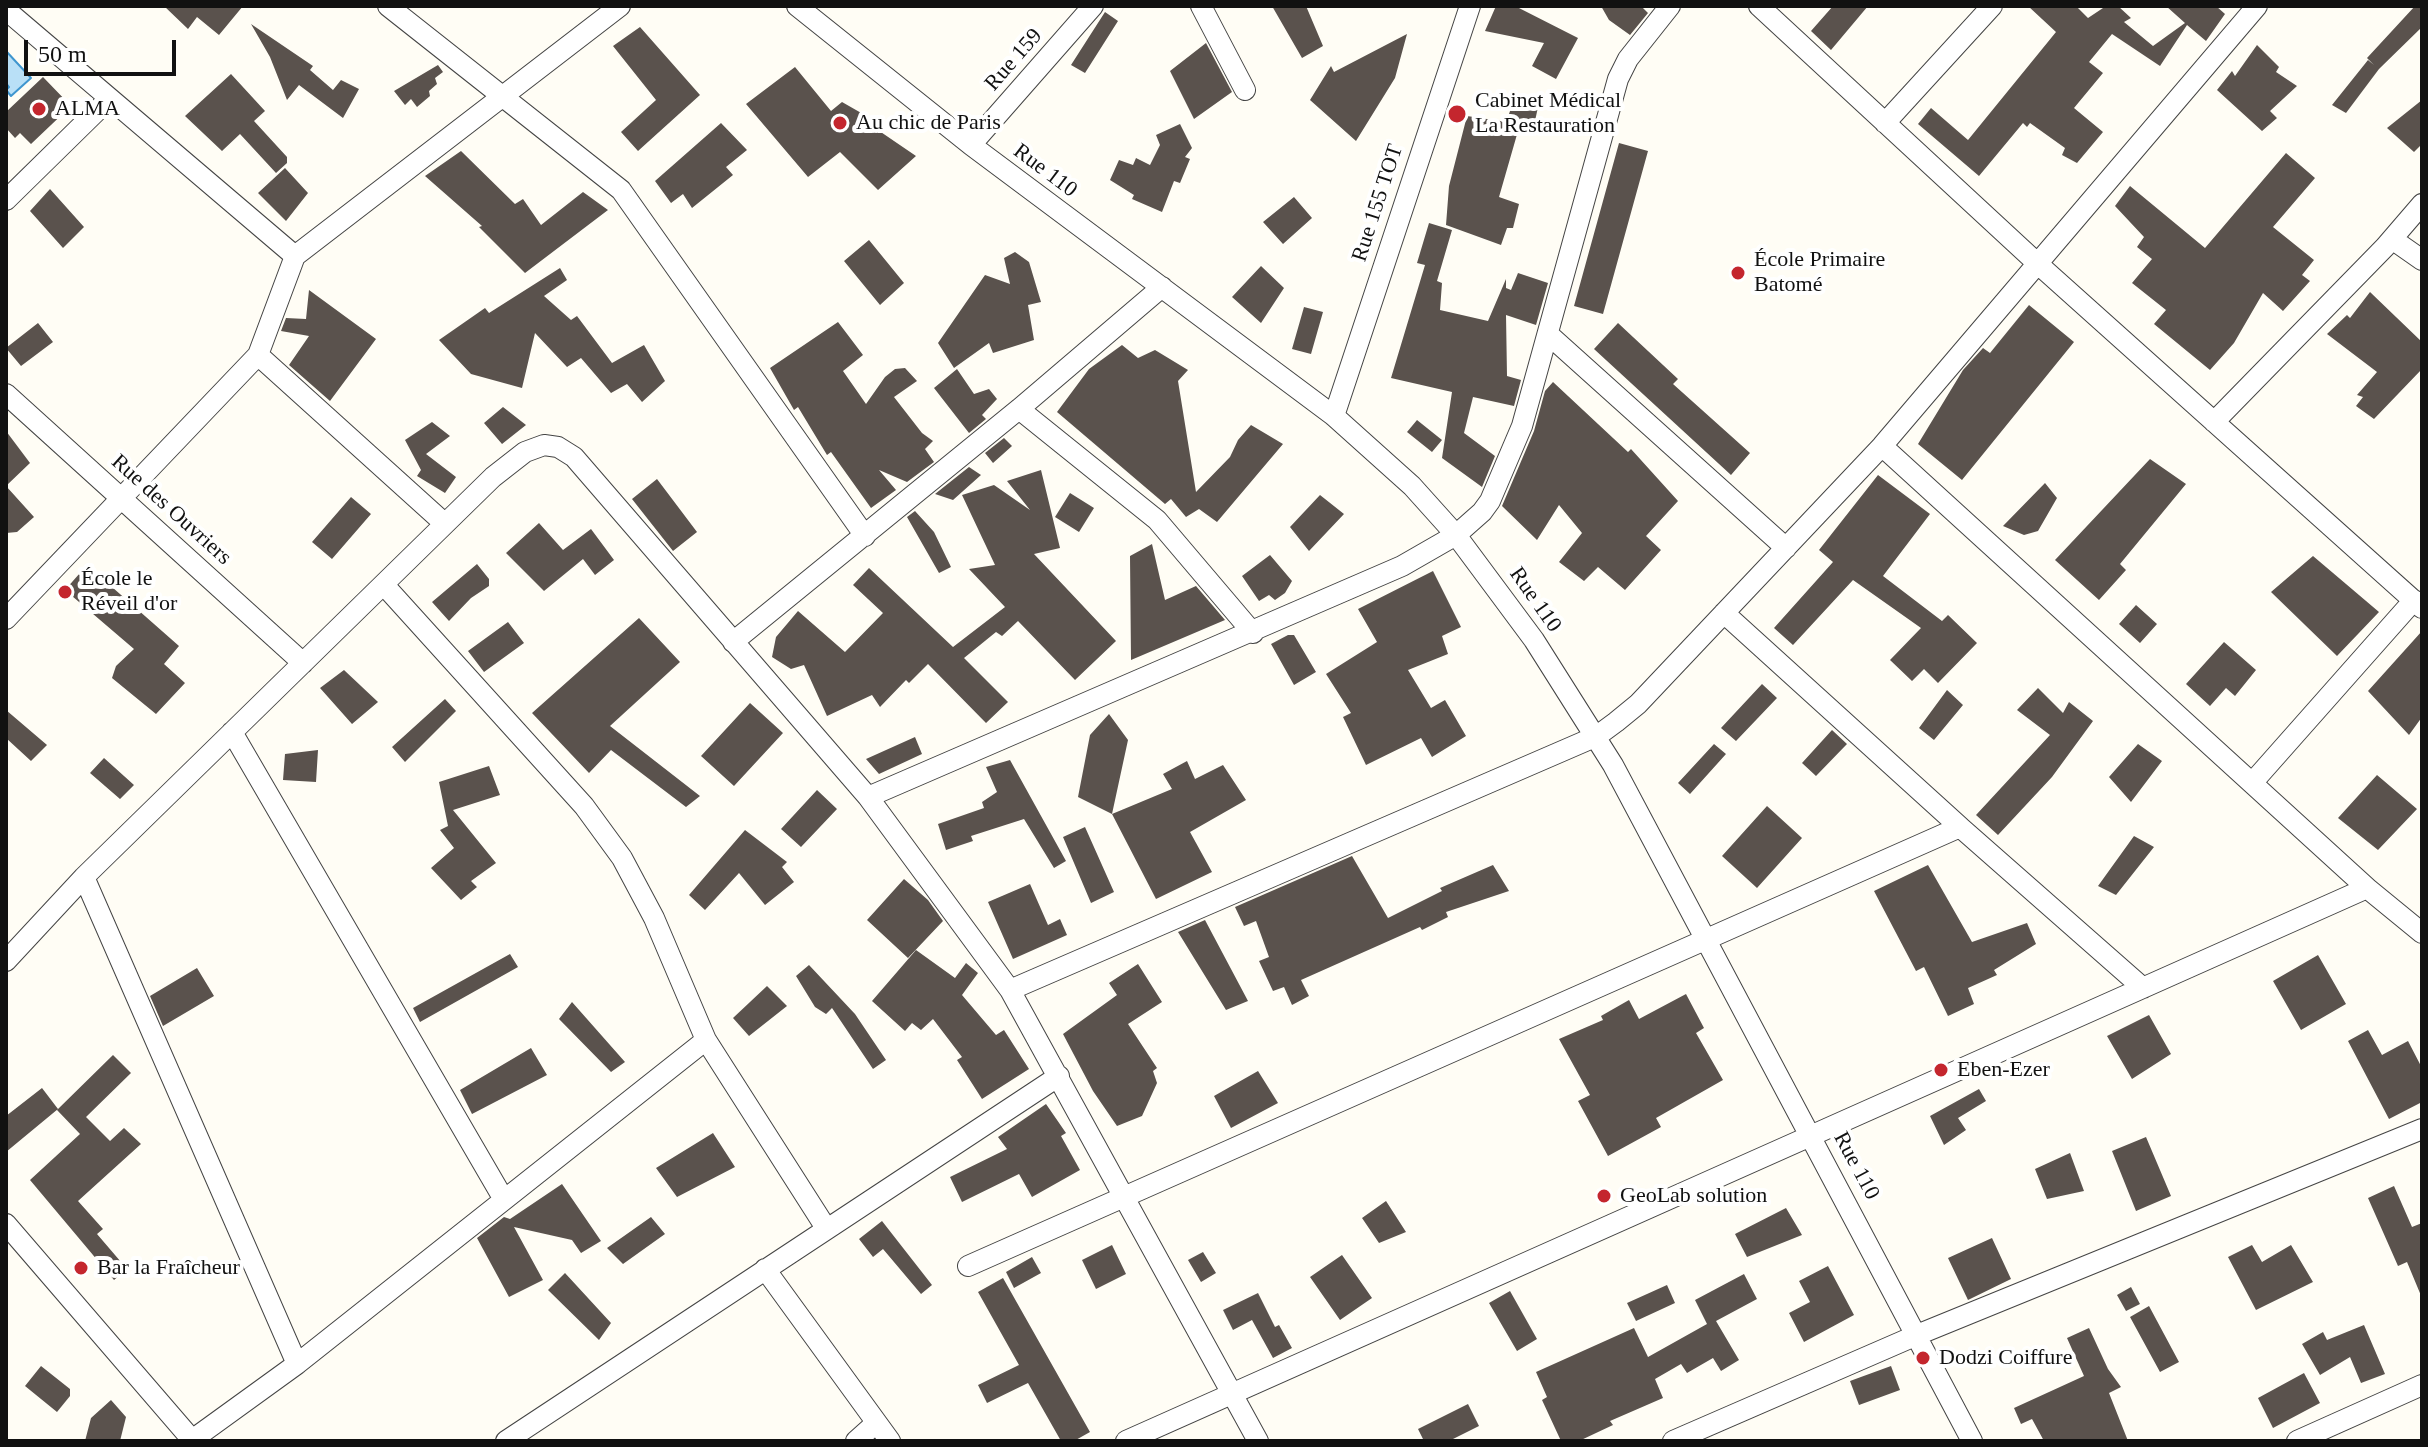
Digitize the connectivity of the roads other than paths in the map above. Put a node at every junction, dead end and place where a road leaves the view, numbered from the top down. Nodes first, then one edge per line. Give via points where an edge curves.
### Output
1 (388, 6) edge
2 (620, 6) edge
3 (797, 6) edge
4 (1093, 6) edge
5 (1201, 6) edge
6 (1470, 6) edge
7 (1670, 6) edge
8 (1759, 6) edge
9 (1992, 6) edge
10 (2257, 6) edge
11 (6, 10) edge
12 (1245, 90) dead end
13 (503, 98) junction
14 (109, 99) junction
15 (1885, 123) junction
16 (971, 145) junction
17 (6, 200) edge
18 (2422, 204) edge
19 (2392, 239) junction
20 (295, 256) junction
21 (2422, 260) edge
22 (2038, 264) junction
23 (1162, 287) junction
24 (1549, 335) junction
25 (258, 355) junction
26 (6, 394) edge
27 (1019, 409) junction
28 (1334, 416) junction
29 (2214, 422) junction
30 (1882, 446) junction
31 (122, 496) junction
32 (444, 523) junction
33 (1456, 535) junction
34 (865, 536) junction
35 (1786, 548) junction
36 (384, 585) junction
37 (2418, 604) edge
38 (8, 612) edge
39 (1724, 613) junction
40 (1253, 633) junction
41 (733, 642) junction
42 (303, 663) junction
43 (232, 732) junction
44 (1597, 736) junction
45 (2252, 783) junction
46 (868, 797) junction
47 (1960, 827) junction
48 (84, 877) junction
49 (2367, 888) junction
50 (2422, 933) edge
51 (1706, 939) junction
52 (6, 961) edge
53 (2143, 988) junction
54 (1010, 990) junction
55 (706, 1040) junction
56 (1059, 1076) junction
57 (2422, 1129) edge
58 (1813, 1135) junction
59 (1124, 1196) junction
60 (503, 1198) junction
61 (6, 1224) edge
62 (826, 1228) junction
63 (968, 1266) dead end
64 (765, 1269) junction
65 (1917, 1335) junction
66 (297, 1364) junction
67 (2422, 1385) edge
68 (1233, 1394) junction
69 (875, 1424) junction
70 (192, 1440) edge
71 (509, 1440) edge
72 (856, 1441) edge
73 (890, 1441) edge
74 (1126, 1441) edge
75 (1258, 1441) edge
76 (1673, 1441) edge
77 (1972, 1441) edge
78 (2297, 1441) edge

1 - 13 street
2 - 13 street
3 - 16 street, Rue 110
4 - 16 street, Rue 159
5 - 12 street
6 - 28 street, Rue 155 TOT
7 - 24 street via 1618,79
8 - 15 street
9 - 15 street
10 - 22 street
11 - 14 street
13 - 20 street
13 - 34 street via 633,203
14 - 17 street
14 - 20 street
15 - 22 street
16 - 23 street, Rue 110
18 - 19 street
19 - 21 street
19 - 29 street
20 - 25 street
22 - 29 street
22 - 30 street
23 - 27 street
23 - 28 street, Rue 110
24 - 33 street via 1522,426 1490,501
24 - 35 street
25 - 31 street
25 - 32 street
26 - 31 street, Rue des Ouvriers
27 - 34 street
27 - 40 street via 1157,520
28 - 33 street, Rue 110 via 1412,486
29 - 37 street
30 - 35 street
30 - 45 street
31 - 38 street
31 - 42 street, Rue des Ouvriers
32 - 36 street
32 - 41 street via 525,452 544,445 558,447 574,457
33 - 40 street via 1402,566
33 - 44 street, Rue 110
34 - 41 street
35 - 39 street
36 - 42 street
36 - 55 street via 574,796 622,858
37 - 45 street
39 - 44 street via 1638,704
39 - 47 street
40 - 46 street
41 - 46 street
42 - 43 street
43 - 48 street
43 - 60 street
44 - 51 street, Rue 110
44 - 54 street
45 - 49 street
46 - 54 street
47 - 51 street
47 - 53 street
48 - 52 street
48 - 66 street
49 - 50 street
49 - 53 street
51 - 58 street, Rue 110
51 - 59 street
53 - 58 street
54 - 56 street
55 - 60 street
55 - 62 street
56 - 59 street
56 - 62 street
57 - 65 street
58 - 65 street, Rue 110
58 - 68 street
59 - 63 street
59 - 68 street
60 - 66 street
61 - 70 street
62 - 64 street
64 - 69 street
64 - 71 street
65 - 76 street
65 - 77 street, Rue 110
66 - 70 street
67 - 78 street
68 - 74 street
68 - 75 street
69 - 72 street
69 - 73 street

